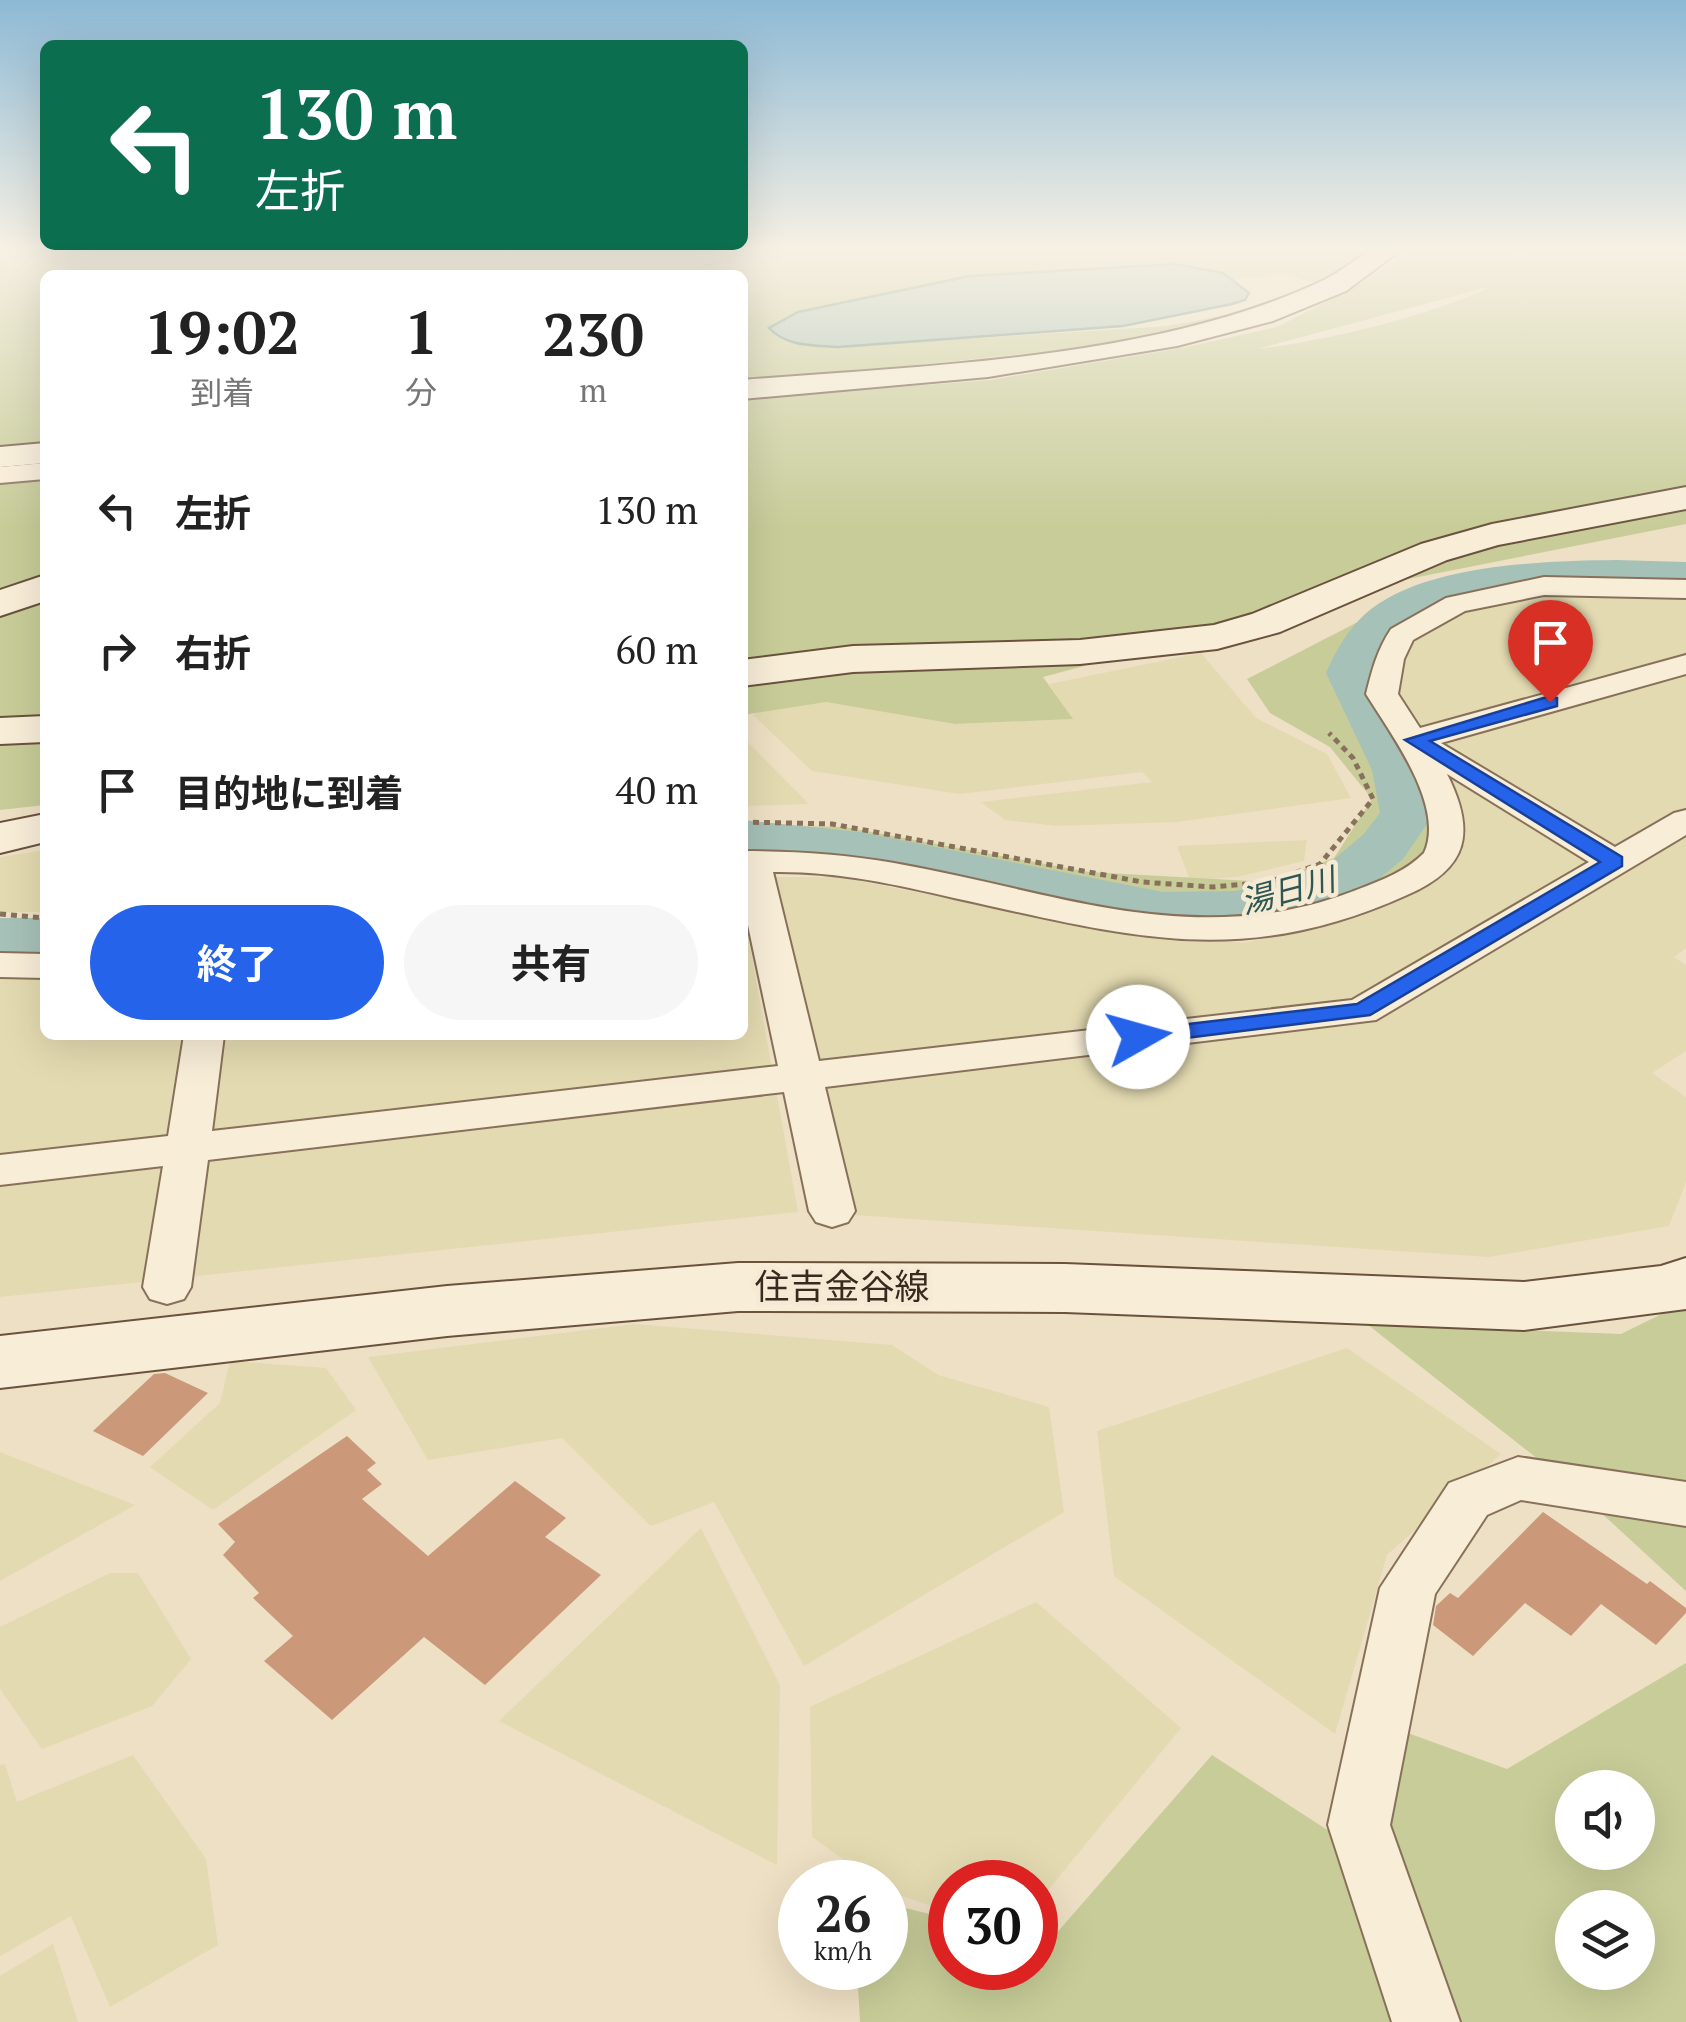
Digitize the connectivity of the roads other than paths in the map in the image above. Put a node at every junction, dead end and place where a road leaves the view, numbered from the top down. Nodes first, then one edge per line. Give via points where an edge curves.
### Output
1 (1151, 341) edge
2 (748, 389) edge
3 (40, 454) edge
4 (0, 458) edge
5 (40, 471) edge
6 (0, 475) edge
7 (1686, 498) edge
8 (1686, 589) edge
9 (40, 590) edge
10 (0, 604) edge
11 (1686, 664) edge
12 (748, 672) edge
13 (40, 730) edge
14 (0, 731) edge
15 (1414, 740) junction
16 (40, 802) edge
17 (0, 808) edge
18 (1686, 820) edge
19 (40, 829) edge
20 (0, 838) edge
21 (748, 849) edge
22 (748, 857) edge
23 (1614, 862) junction
24 (0, 965) edge
25 (40, 966) edge
26 (203, 1040) edge
27 (801, 1076) junction
28 (185, 1148) junction
29 (0, 1170) edge
30 (832, 1211) dead end
31 (1686, 1282) edge
32 (167, 1288) dead end
33 (0, 1362) edge
34 (1686, 1504) edge
35 (1426, 2022) edge

1 - 2 main road via 1024,362
3 - 4 main road
5 - 6 street
7 - 12 main road via 1434,552 1217,637 1080,652 853,659
8 - 15 street via 1544,586 1456,604 1414,627 1401,635 1388,659 1382,694
9 - 10 main road
11 - 15 street
13 - 14 main road
15 - 21 street via 1446,824 1446,846 1424,874 1348,911 1267,929 1184,933
15 - 23 street
16 - 17 main road
18 - 23 street
19 - 20 main road
22 - 27 street
23 - 27 street via 1362,1010
24 - 25 street
26 - 28 street
27 - 28 street
27 - 30 street
28 - 29 street
28 - 32 street
31 - 33 main road, 住吉金谷線 via 1524,1306 1065,1288 738,1286
34 - 35 street via 1518,1478 1468,1498 1408,1588 1359,1824

